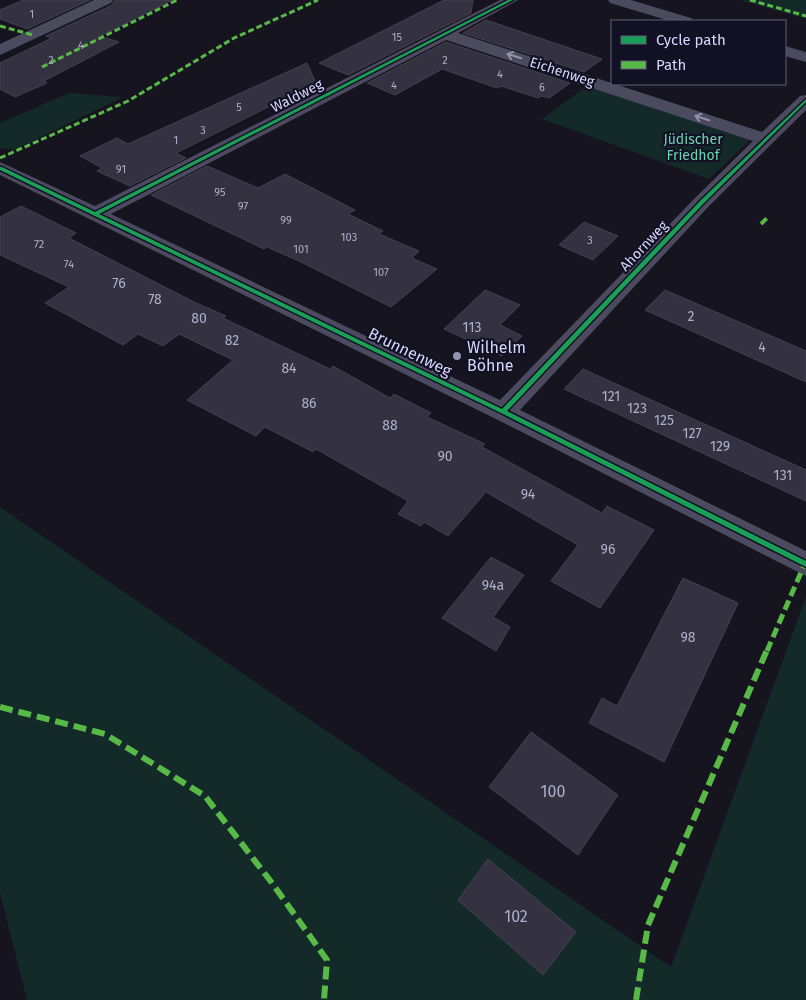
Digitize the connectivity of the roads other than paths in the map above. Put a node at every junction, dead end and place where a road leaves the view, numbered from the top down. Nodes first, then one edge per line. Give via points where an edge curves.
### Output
1 (106, 0) edge
2 (511, 0) edge
3 (615, 0) edge
4 (683, 20) edge
5 (446, 34) junction
6 (0, 50) edge
7 (786, 51) edge
8 (806, 57) edge
9 (806, 100) edge
10 (764, 139) junction
11 (0, 168) edge
12 (95, 214) junction
13 (503, 412) junction
14 (806, 564) edge

1 - 6 street
2 - 5 street, Waldweg
3 - 4 street
10 -> 5 street, Eichenweg
5 - 12 street, Waldweg
7 - 8 street
9 - 10 street, Ahornweg
10 - 13 street, Ahornweg
11 - 12 street, Brunnenweg
12 - 13 street, Brunnenweg
13 - 14 street, Brunnenweg

